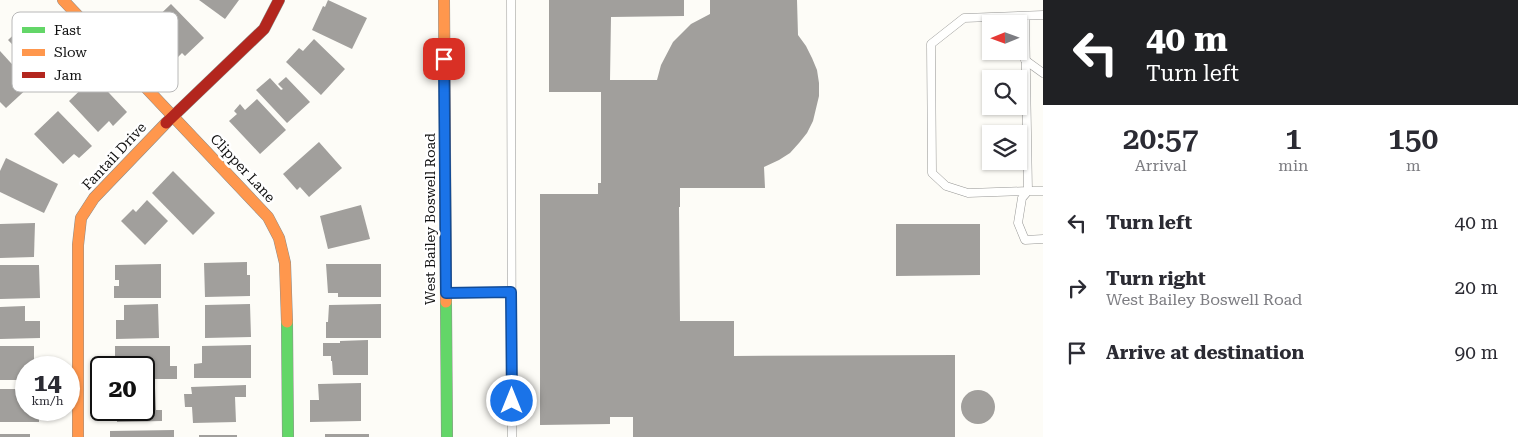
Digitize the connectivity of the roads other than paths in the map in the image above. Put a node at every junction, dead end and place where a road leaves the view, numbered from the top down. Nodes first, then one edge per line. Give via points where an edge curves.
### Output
1 (63, 0) edge
2 (280, 0) edge
3 (444, 0) edge
4 (511, 0) edge
5 (74, 12) edge
6 (1043, 15) edge
7 (1028, 16) edge
8 (982, 17) edge
9 (1026, 60) joint
10 (1043, 73) edge
11 (150, 92) edge
12 (173, 116) junction
13 (1043, 191) edge
14 (1028, 192) junction
15 (1043, 239) edge
16 (511, 292) junction
17 (446, 293) junction
18 (78, 437) edge
19 (288, 437) edge
20 (447, 437) edge
21 (512, 437) edge

1 - 5 street, Clipper Lane
2 - 12 street, Fantail Drive via 264,29
3 - 17 street, West Bailey Boswell Road
4 - 16 lane
6 - 7 lane
8 - 14 lane via 964,18 931,44 932,173 946,186 968,192
9 - 10 lane
9 - 14 lane
11 - 12 street, Clipper Lane
12 - 18 street, Fantail Drive via 94,198 81,218 78,245
12 - 19 street, Clipper Lane via 268,217 279,238 287,296
13 - 14 lane
14 - 15 lane via 1022,198 1018,222 1025,240
16 - 17 lane
16 - 21 lane
17 - 20 street, West Bailey Boswell Road

